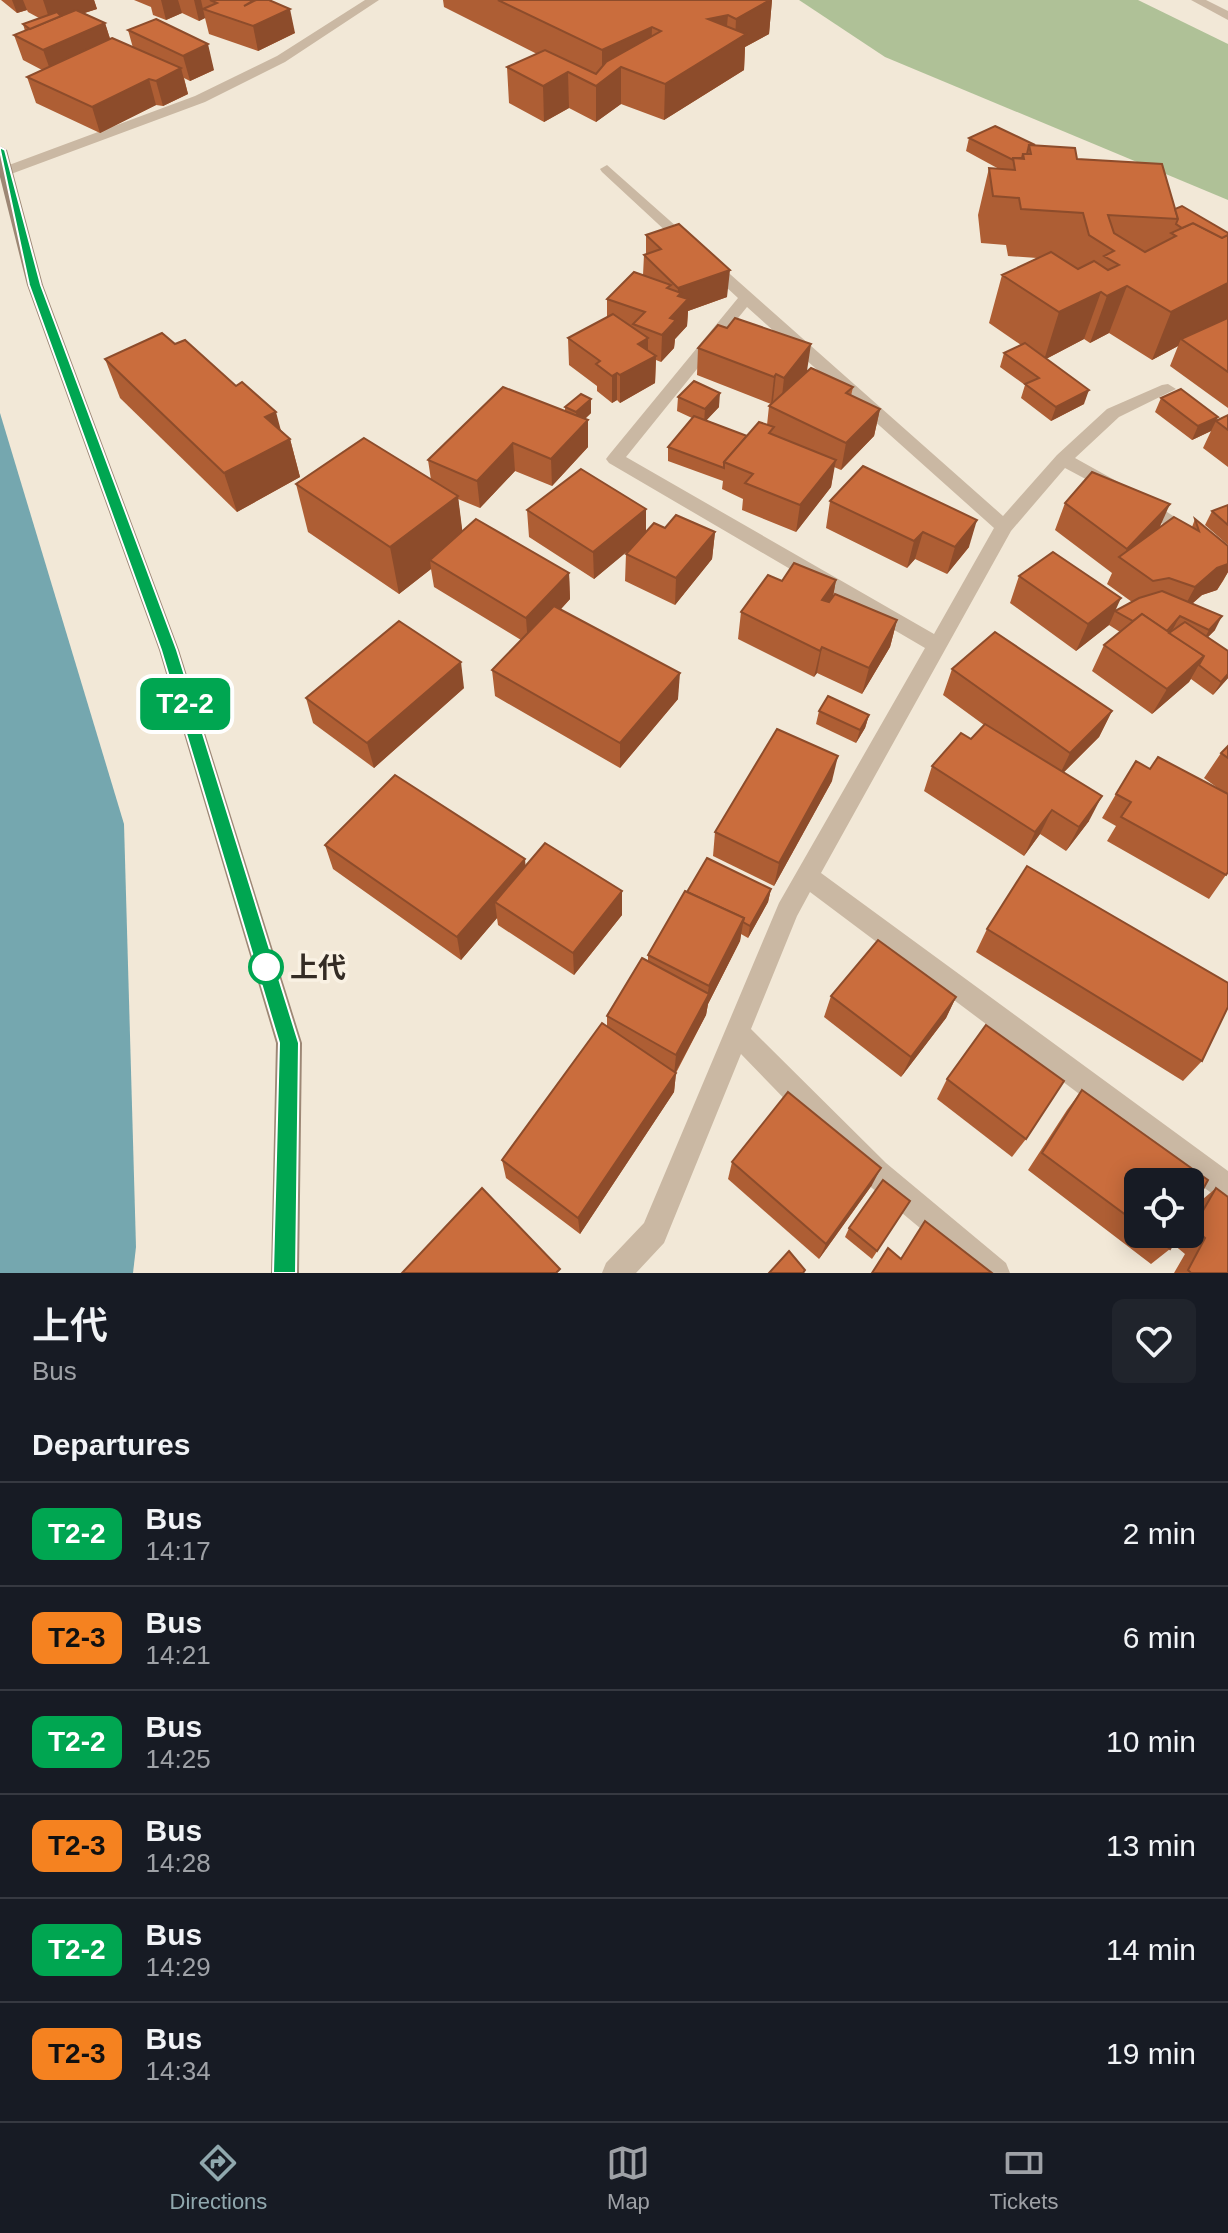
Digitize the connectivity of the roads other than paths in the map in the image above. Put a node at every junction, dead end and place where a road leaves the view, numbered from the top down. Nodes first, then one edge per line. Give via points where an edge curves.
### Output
1 (373, 0) edge
2 (1197, 0) edge
3 (1228, 16) edge
4 (0, 150) edge
5 (607, 169) dead end
6 (6, 171) junction
7 (747, 297) junction
8 (1168, 389) dead end
9 (1063, 459) junction
10 (1004, 527) junction
11 (1228, 560) edge
12 (937, 645) junction
13 (807, 876) junction
14 (737, 1032) junction
15 (1228, 1188) edge
16 (285, 1273) edge
17 (616, 1273) edge
18 (996, 1273) edge

1 - 6 street via 281,59 200,99
2 - 3 street
4 - 6 street
5 - 7 street
6 - 16 street via 35,285 169,650 289,1043
7 - 10 street
7 - 12 street via 615,459
8 - 9 street via 1113,413
9 - 10 street
9 - 11 street via 1161,512
10 - 12 street
12 - 13 street
13 - 14 street
13 - 15 street
14 - 17 street via 654,1233
14 - 18 street via 876,1173

